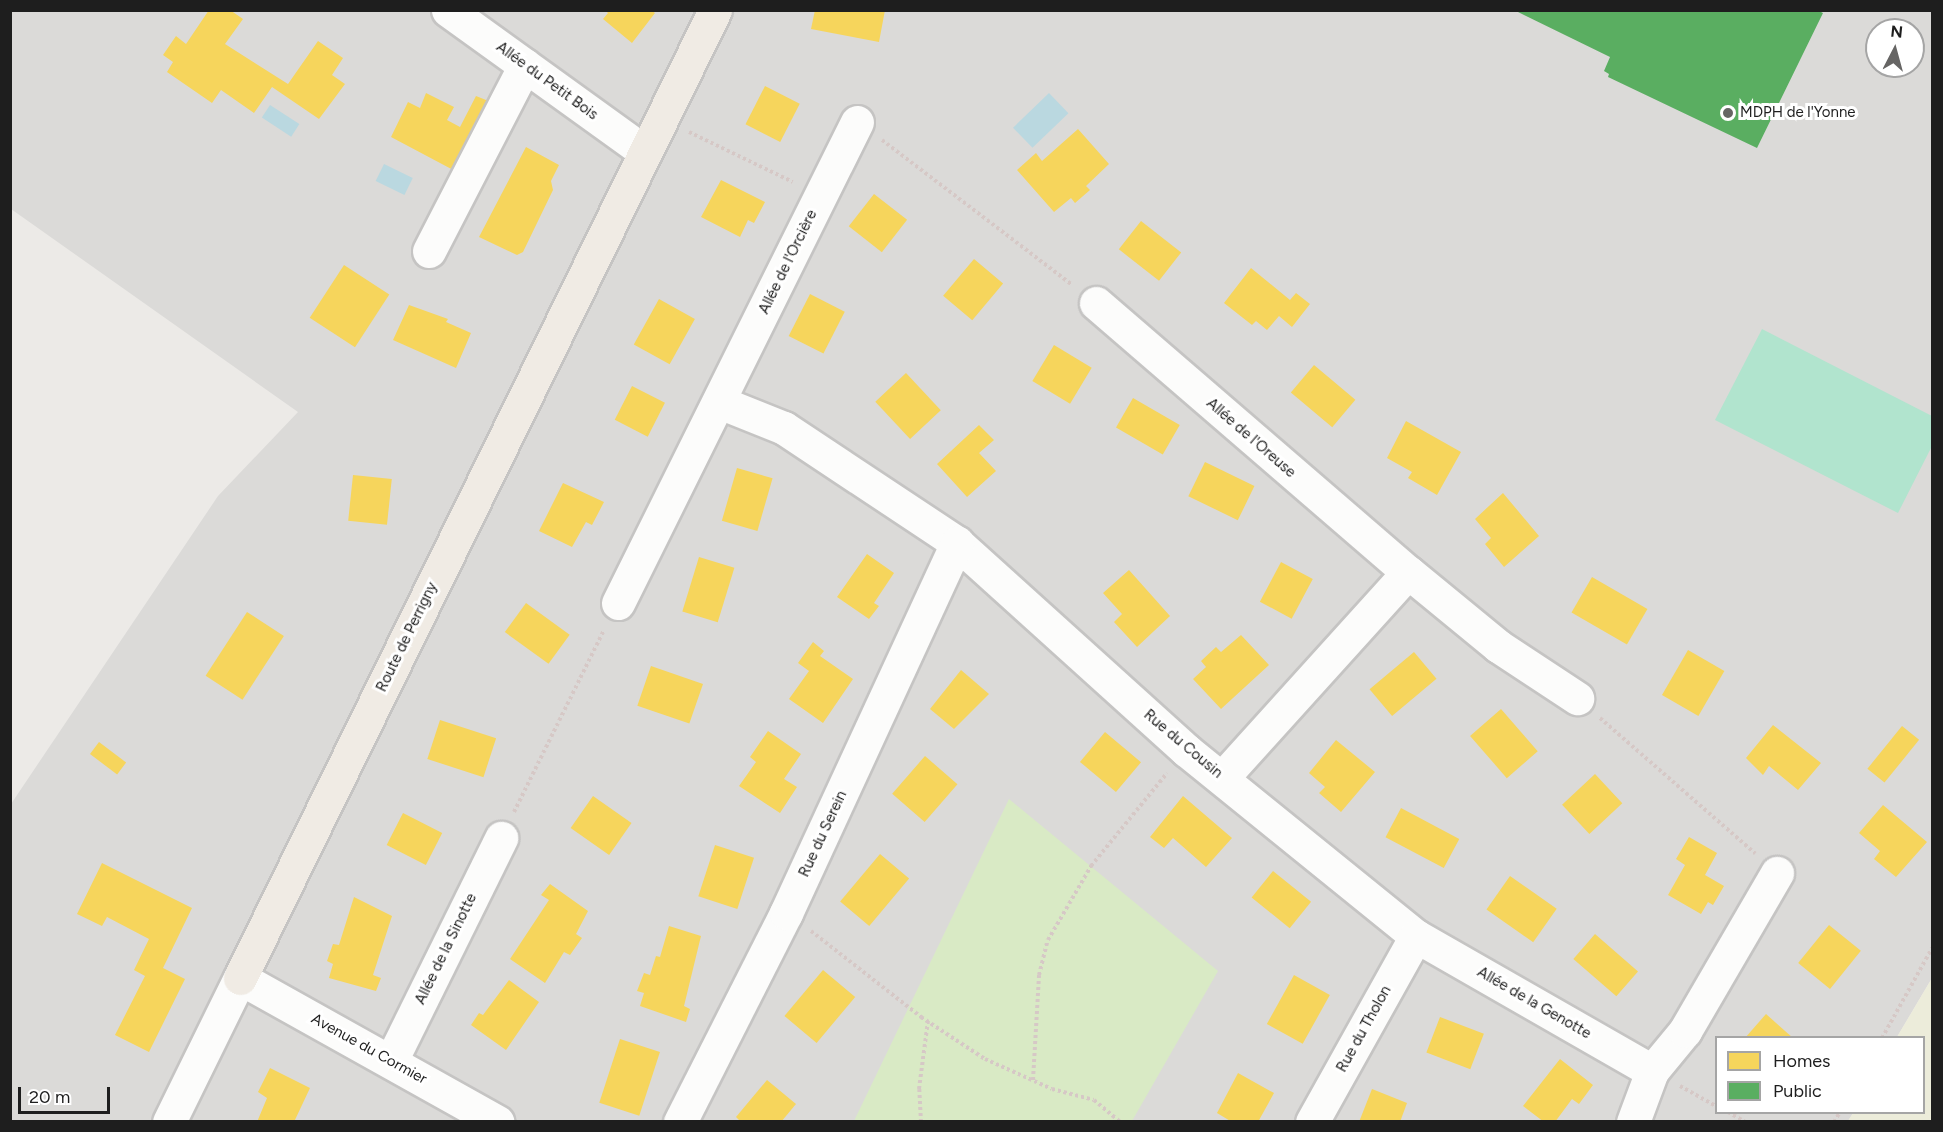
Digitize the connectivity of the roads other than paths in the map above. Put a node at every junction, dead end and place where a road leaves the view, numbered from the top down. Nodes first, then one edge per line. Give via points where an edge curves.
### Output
1 (448, 10) edge
2 (715, 10) edge
3 (525, 65) junction
4 (857, 122) road end
5 (645, 152) junction
6 (429, 251) dead end
7 (1096, 303) road end
8 (719, 402) junction
9 (957, 543) junction
10 (1408, 572) junction
11 (618, 603) road end
12 (1577, 698) road end
13 (1223, 777) junction
14 (501, 837) road end
15 (1777, 873) road end
16 (1416, 936) junction
17 (240, 978) junction
18 (391, 1061) junction
19 (1652, 1071) junction
20 (169, 1122) edge
21 (498, 1122) edge
22 (680, 1122) edge
23 (1312, 1122) edge
24 (1633, 1122) edge

1 - 3 street, Allée du Petit Bois
2 - 5 main road, Route de Perrigny
3 - 5 street, Allée du Petit Bois
3 - 6 street
4 - 8 street, Allée de l'Orcière
5 - 17 main road, Route de Perrigny
7 - 10 street, Allée de l'Oreuse
8 - 9 street via 784,428
8 - 11 street, Allée de l'Orcière
9 - 13 street, Rue du Cousin via 1186,750
9 - 22 street, Rue du Serein via 786,912
10 - 12 street, Allée de l'Oreuse via 1498,646
10 - 13 street
13 - 16 street, Rue du Cousin
14 - 18 street, Allée de la Sinotte
15 - 19 street via 1685,1031
16 - 19 street, Allée de la Genotte
16 - 23 street, Rue du Tholon
17 - 18 street, Avenue du Cormier
17 - 20 street, Route de Perrigny
18 - 21 street, Avenue du Cormier
19 - 24 street

